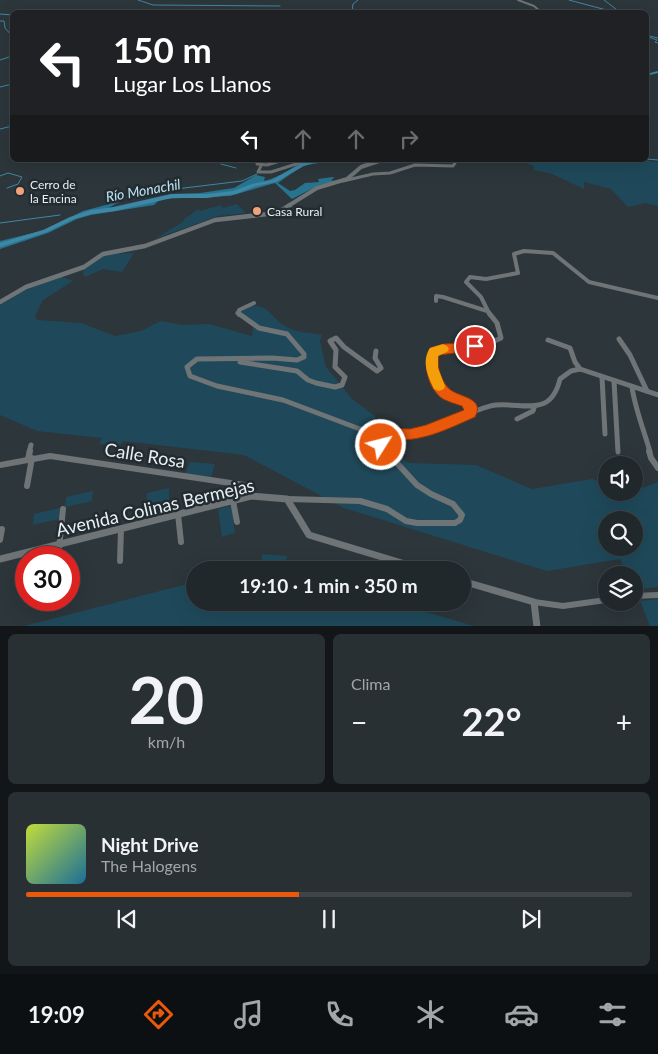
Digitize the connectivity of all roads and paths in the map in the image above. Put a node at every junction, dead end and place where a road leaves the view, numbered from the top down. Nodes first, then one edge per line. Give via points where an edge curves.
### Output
1 (518, 0) edge
2 (539, 10) edge
3 (278, 162) edge
4 (303, 162) edge
5 (376, 162) edge
6 (456, 162) edge
7 (343, 181) junction
8 (658, 298) edge
9 (0, 302) edge
10 (436, 302) dead end
11 (254, 303) dead end
12 (487, 311) junction
13 (619, 339) dead end
14 (548, 340) dead end
15 (376, 351) dead end
16 (226, 360) junction
17 (580, 370) junction
18 (602, 377) junction
19 (614, 380) junction
20 (632, 387) junction
21 (646, 392) junction
22 (658, 395) edge
23 (534, 408) junction
24 (470, 413) junction
25 (517, 419) dead end
26 (605, 434) dead end
27 (380, 436) junction
28 (31, 445) dead end
29 (618, 452) dead end
30 (30, 459) junction
31 (0, 465) edge
32 (658, 468) edge
33 (27, 486) dead end
34 (251, 496) junction
35 (288, 499) junction
36 (233, 501) junction
37 (63, 509) dead end
38 (178, 514) junction
39 (237, 522) dead end
40 (121, 528) junction
41 (2, 529) dead end
42 (0, 540) edge
43 (180, 542) dead end
44 (59, 545) junction
45 (0, 559) edge
46 (120, 561) dead end
47 (395, 561) edge
48 (471, 584) edge
49 (658, 595) edge
50 (643, 596) edge
51 (598, 601) edge
52 (534, 602) junction
53 (537, 626) edge

1 - 2 street
3 - 4 street via 259,165 258,172 271,172
5 - 7 street via 361,167
6 - 7 street via 453,166 415,165
7 - 9 street via 317,188 273,214 215,220 140,247 103,254 84,267 26,288
8 - 12 street via 589,282 553,253 524,251 514,254 518,273 467,279 466,282 481,296
10 - 12 street via 436,296 443,297
11 - 16 street via 239,310 238,314 259,328 287,334 304,357 297,360
12 - 24 street via 497,323 501,338 498,341 444,348 432,355 431,368 441,389 449,396 467,402 471,406
13 - 21 street via 630,355
14 - 17 street via 570,346 573,362
15 - 16 street via 380,368 377,371 336,338 330,341 336,350 335,367 345,377 342,385 335,387 308,380 297,371
16 - 27 street via 197,359 187,367 187,372 199,382 290,403
17 - 18 street
17 - 23 street via 571,371 560,379 558,392 552,400
18 - 19 street
18 - 26 street
19 - 20 street
19 - 29 street
20 - 21 street
20 - 32 street via 651,458
21 - 22 street
23 - 24 street via 494,405
23 - 25 street via 533,412
24 - 27 street via 427,431
27 - 35 street via 381,445 417,483 459,508 460,520 455,523 417,523 406,521 381,506 360,501
28 - 30 street
30 - 31 street, Calle Rosa
30 - 33 street
30 - 34 street, Calle Rosa via 50,456 244,485
34 - 35 street, Avenida Colinas Bermejas
34 - 36 street, Avenida Colinas Bermejas
35 - 47 street via 309,535
36 - 38 street, Avenida Colinas Bermejas
36 - 39 street
37 - 44 street
38 - 40 street, Avenida Colinas Bermejas
38 - 43 street
40 - 44 street, Avenida Colinas Bermejas
40 - 46 street
41 - 42 street
44 - 45 street, Avenida Colinas Bermejas
48 - 52 street
49 - 50 street
51 - 52 street via 564,606
52 - 53 street

